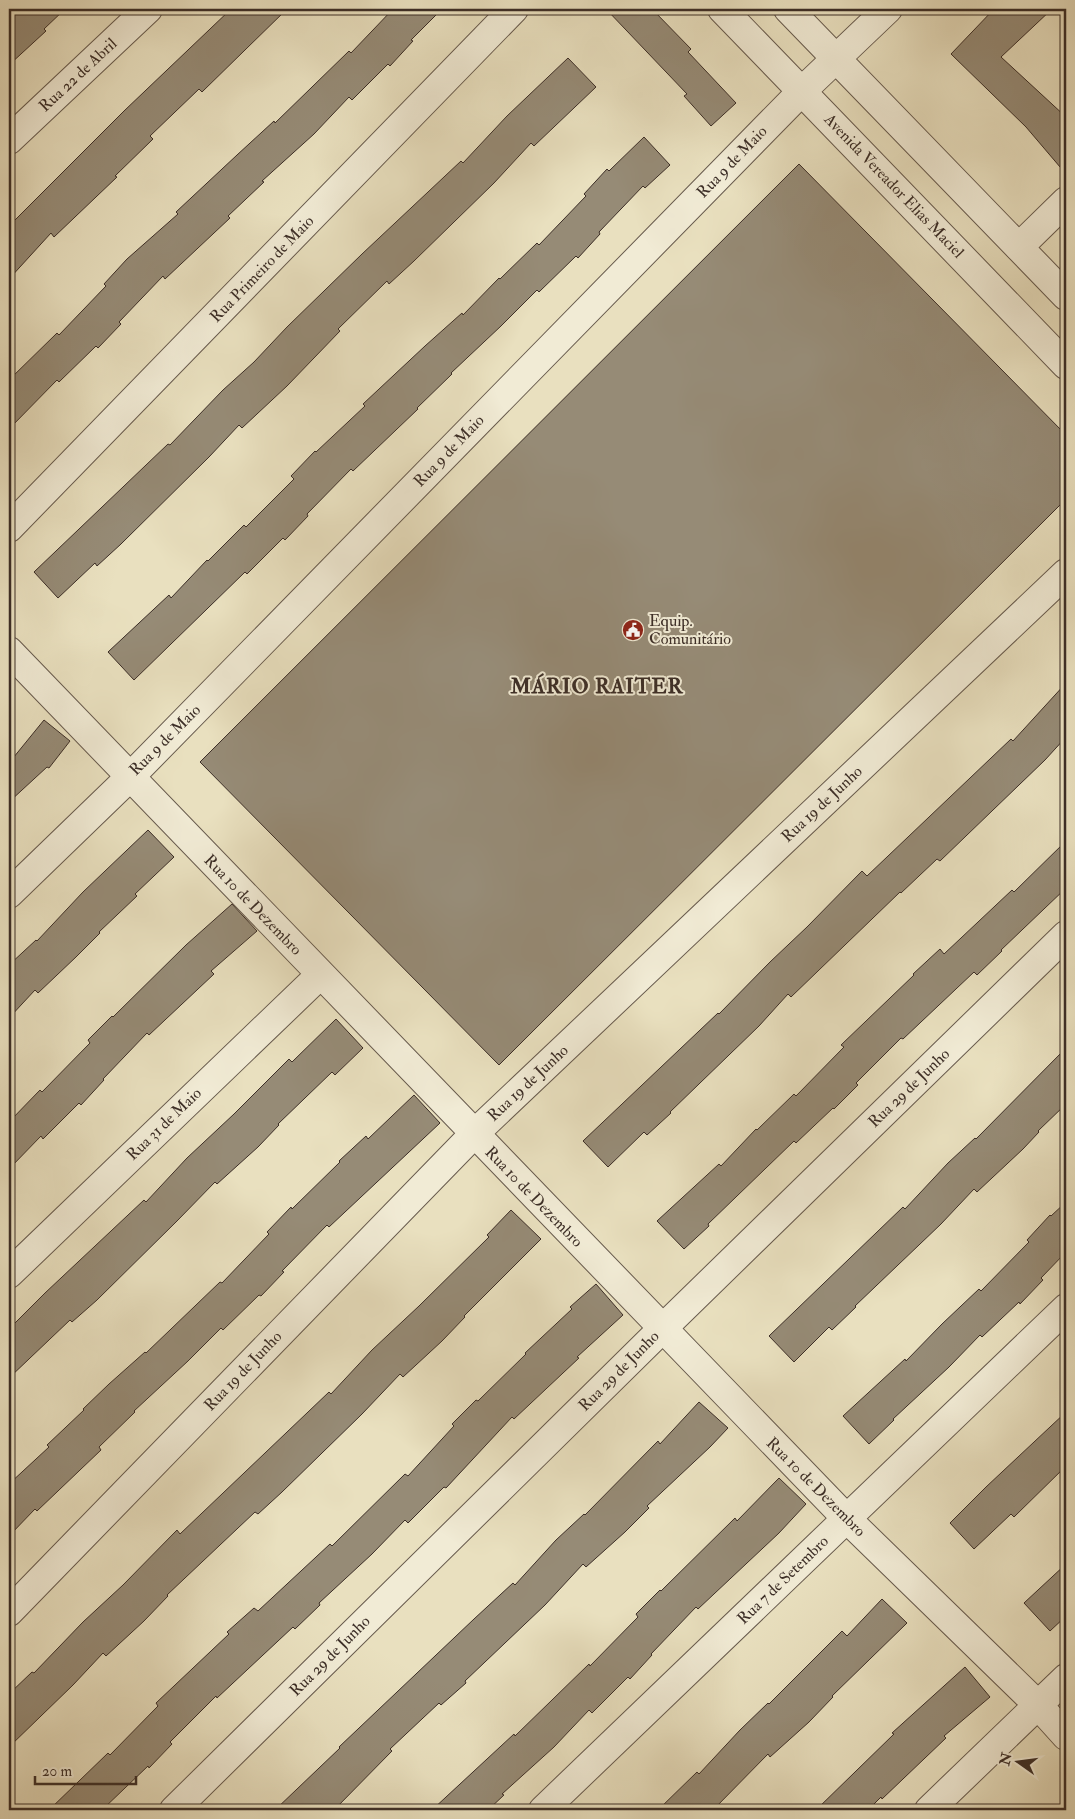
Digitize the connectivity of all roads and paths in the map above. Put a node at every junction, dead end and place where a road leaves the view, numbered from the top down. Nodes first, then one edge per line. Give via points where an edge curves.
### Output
1 (148, 9) edge
2 (514, 9) edge
3 (722, 9) edge
4 (788, 9) edge
5 (888, 9) edge
6 (836, 60) junction
7 (802, 91) junction
8 (9, 140) edge
9 (1066, 201) edge
10 (1018, 247) junction
11 (1066, 296) edge
12 (1066, 365) edge
13 (9, 528) edge
14 (1066, 573) edge
15 (9, 651) edge
16 (130, 776) junction
17 (9, 894) edge
18 (1066, 935) edge
19 (320, 974) junction
20 (474, 1134) junction
21 (9, 1274) edge
22 (1066, 1308) edge
23 (662, 1329) junction
24 (847, 1519) junction
25 (9, 1612) edge
26 (1066, 1678) edge
27 (1038, 1706) junction
28 (1066, 1736) edge
29 (174, 1810) edge
30 (543, 1810) edge
31 (929, 1810) edge

1 - 8 street, Rua 22 de Abril
2 - 13 street, Rua Primeiro de Maio
3 - 7 street, Avenida Vereador Elias Maciel
4 - 6 street
5 - 6 street, Rua 9 de Maio
6 - 7 street, Rua 9 de Maio
6 - 10 street
7 - 12 street, Avenida Vereador Elias Maciel
7 - 16 street, Rua 9 de Maio
9 - 10 street
10 - 11 street
14 - 20 street, Rua 19 de Junho
15 - 16 street, Rua 10 de Dezembro
16 - 17 street, Rua 9 de Maio
16 - 19 street, Rua 10 de Dezembro
18 - 23 street, Rua 29 de Junho
19 - 20 street, Rua 10 de Dezembro
19 - 21 street, Rua 31 de Maio
20 - 23 street, Rua 10 de Dezembro
20 - 25 street, Rua 19 de Junho
22 - 24 street, Rua 7 de Setembro
23 - 24 street, Rua 10 de Dezembro
23 - 29 street, Rua 29 de Junho
24 - 27 street, Rua 10 de Dezembro
24 - 30 street, Rua 7 de Setembro
26 - 27 street
27 - 28 street, Rua 10 de Dezembro
27 - 31 street

